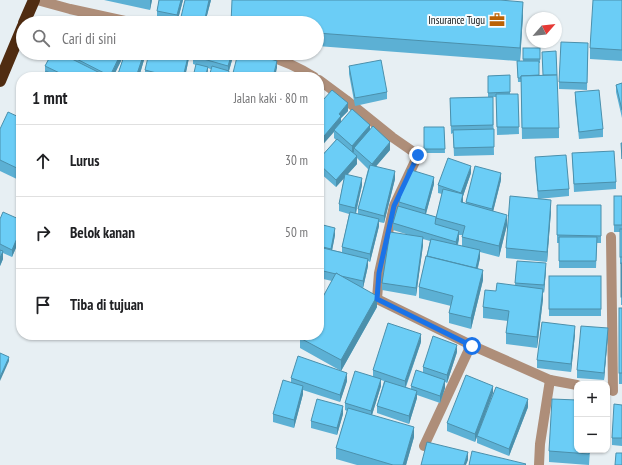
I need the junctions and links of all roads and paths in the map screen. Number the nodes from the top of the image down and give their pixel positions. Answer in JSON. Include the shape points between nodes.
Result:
{"nodes":[{"id":1,"x":34,"y":0,"type":"edge"},
{"id":2,"x":37,"y":0,"type":"edge"},
{"id":3,"x":27,"y":16,"type":"edge"},
{"id":4,"x":102,"y":16,"type":"edge"},
{"id":5,"x":16,"y":43,"type":"edge"},
{"id":6,"x":282,"y":60,"type":"edge"},
{"id":7,"x":306,"y":72,"type":"edge"},
{"id":8,"x":0,"y":81,"type":"edge"},
{"id":9,"x":324,"y":84,"type":"edge"},
{"id":10,"x":611,"y":237,"type":"dead end"},
{"id":11,"x":472,"y":346,"type":"junction"},
{"id":12,"x":550,"y":380,"type":"junction"},
{"id":13,"x":574,"y":384,"type":"edge"},
{"id":14,"x":614,"y":391,"type":"edge"},
{"id":15,"x":424,"y":446,"type":"edge"},
{"id":16,"x":539,"y":465,"type":"edge"}],
"edges":[{"from":1,"to":3,"type":"highway"},
{"from":2,"to":4,"type":"street"},
{"from":5,"to":8,"type":"highway"},
{"from":6,"to":7,"type":"street"},
{"from":9,"to":11,"type":"street","via":[[418,155],[394,206],[379,273],[377,299]]},
{"from":10,"to":14,"type":"street"},
{"from":11,"to":12,"type":"street"},
{"from":11,"to":15,"type":"street"},
{"from":12,"to":13,"type":"street"},
{"from":12,"to":16,"type":"street"}]}
